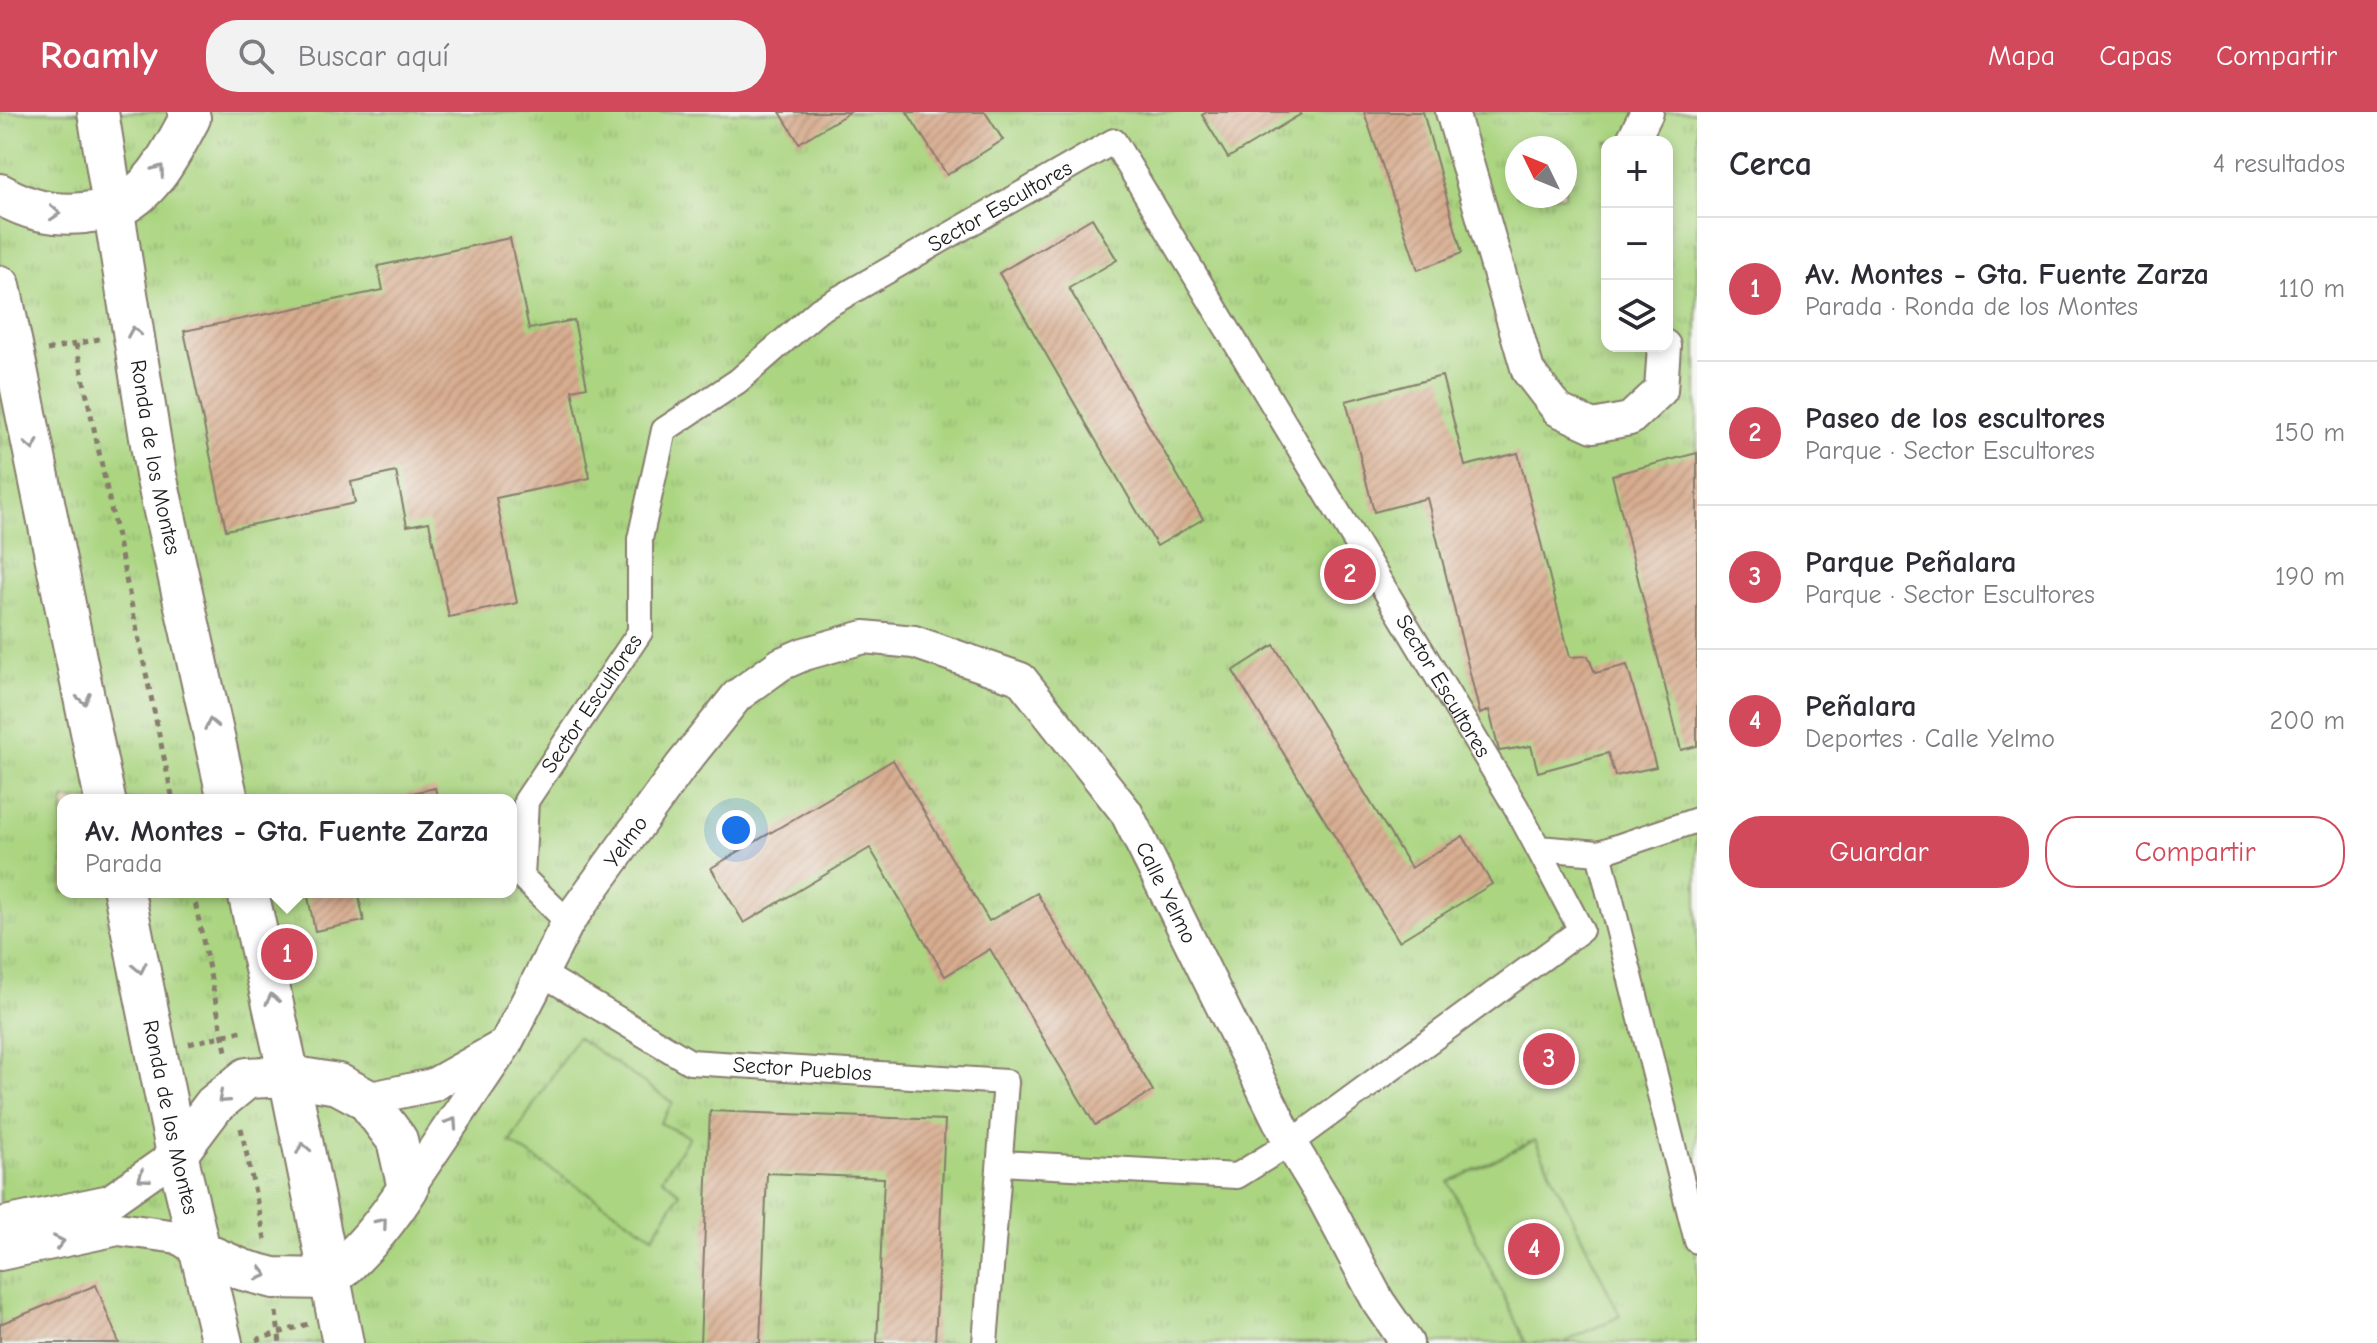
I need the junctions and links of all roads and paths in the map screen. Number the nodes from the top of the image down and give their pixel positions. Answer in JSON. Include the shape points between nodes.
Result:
{"nodes":[{"id":1,"x":98,"y":112,"type":"edge"},
{"id":2,"x":1452,"y":112,"type":"edge"},
{"id":3,"x":1647,"y":112,"type":"edge"},
{"id":4,"x":192,"y":114,"type":"edge"},
{"id":5,"x":1635,"y":136,"type":"edge"},
{"id":6,"x":0,"y":194,"type":"edge"},
{"id":7,"x":113,"y":209,"type":"junction"},
{"id":8,"x":0,"y":286,"type":"edge"},
{"id":9,"x":134,"y":332,"type":"junction"},
{"id":10,"x":76,"y":344,"type":"junction"},
{"id":11,"x":1664,"y":352,"type":"edge"},
{"id":12,"x":14,"y":356,"type":"junction"},
{"id":13,"x":781,"y":664,"type":"joint"},
{"id":14,"x":104,"y":794,"type":"edge"},
{"id":15,"x":172,"y":794,"type":"edge"},
{"id":16,"x":227,"y":794,"type":"edge"},
{"id":17,"x":1697,"y":820,"type":"edge"},
{"id":18,"x":1538,"y":848,"type":"junction"},
{"id":19,"x":1599,"y":853,"type":"junction"},
{"id":20,"x":125,"y":898,"type":"edge"},
{"id":21,"x":249,"y":898,"type":"edge"},
{"id":22,"x":568,"y":922,"type":"junction"},
{"id":23,"x":541,"y":973,"type":"junction"},
{"id":24,"x":277,"y":1021,"type":"junction"},
{"id":25,"x":505,"y":1045,"type":"junction"},
{"id":26,"x":157,"y":1052,"type":"junction"},
{"id":27,"x":289,"y":1076,"type":"junction"},
{"id":28,"x":366,"y":1099,"type":"junction"},
{"id":29,"x":1290,"y":1143,"type":"junction"},
{"id":30,"x":177,"y":1154,"type":"junction"},
{"id":31,"x":1000,"y":1163,"type":"junction"},
{"id":32,"x":408,"y":1188,"type":"junction"},
{"id":33,"x":0,"y":1224,"type":"edge"},
{"id":34,"x":1697,"y":1241,"type":"edge"},
{"id":35,"x":0,"y":1254,"type":"edge"},
{"id":36,"x":204,"y":1269,"type":"junction"},
{"id":37,"x":337,"y":1312,"type":"edge"},
{"id":38,"x":277,"y":1334,"type":"junction"},
{"id":39,"x":222,"y":1343,"type":"edge"},
{"id":40,"x":248,"y":1343,"type":"edge"},
{"id":41,"x":280,"y":1343,"type":"edge"},
{"id":42,"x":985,"y":1343,"type":"edge"},
{"id":43,"x":1407,"y":1343,"type":"edge"}],
"edges":[{"from":1,"to":7,"type":"street","name":"Ronda de los Montes"},
{"from":2,"to":11,"type":"street","via":[[1528,371],[1558,410],[1593,426],[1630,419],[1661,390]]},
{"from":3,"to":5,"type":"street"},
{"from":7,"to":4,"type":"street","one_way":true,"via":[[148,184]]},
{"from":6,"to":7,"type":"street","one_way":true,"via":[[61,215]]},
{"from":9,"to":7,"type":"street","name":"Ronda de los Montes","one_way":true},
{"from":8,"to":12,"type":"street"},
{"from":9,"to":10,"type":"path"},
{"from":16,"to":9,"type":"street","name":"Ronda de los Montes","one_way":true,"via":[[156,475]]},
{"from":10,"to":12,"type":"path"},
{"from":10,"to":15,"type":"path"},
{"from":12,"to":14,"type":"street","one_way":true},
{"from":13,"to":22,"type":"street","name":"Yelmo","via":[[737,696]]},
{"from":13,"to":29,"type":"street","name":"Calle Yelmo","via":[[864,637],[914,642],[1021,679],[1126,812]]},
{"from":17,"to":19,"type":"street"},
{"from":18,"to":19,"type":"street"},
{"from":18,"to":22,"type":"street","name":"Sector Escultores","via":[[1114,141],[819,310],[738,381],[664,430],[640,539],[640,632],[526,801],[522,877]]},
{"from":18,"to":29,"type":"street","name":"Sector Escultores","via":[[1581,930]]},
{"from":19,"to":34,"type":"street"},
{"from":20,"to":26,"type":"street","name":"Ronda de los Montes","one_way":true},
{"from":24,"to":21,"type":"street","one_way":true},
{"from":22,"to":23,"type":"street","name":"Yelmo"},
{"from":23,"to":25,"type":"street","name":"Yelmo"},
{"from":23,"to":31,"type":"street","name":"Sector Pueblos","via":[[690,1062],[1006,1082]]},
{"from":24,"to":26,"type":"path"},
{"from":24,"to":27,"type":"street"},
{"from":25,"to":28,"type":"street","via":[[433,1085]]},
{"from":32,"to":25,"type":"street","name":"Yelmo","one_way":true},
{"from":26,"to":30,"type":"street","name":"Ronda de los Montes"},
{"from":27,"to":28,"type":"street","via":[[338,1084]]},
{"from":27,"to":30,"type":"street","one_way":true,"via":[[247,1078],[214,1105]]},
{"from":37,"to":27,"type":"street","one_way":true},
{"from":28,"to":32,"type":"street","via":[[397,1140]]},
{"from":29,"to":31,"type":"street","via":[[1237,1176]]},
{"from":29,"to":43,"type":"street","name":"Calle Yelmo"},
{"from":30,"to":33,"type":"street","one_way":true,"via":[[110,1201]]},
{"from":30,"to":36,"type":"street","name":"Ronda de los Montes"},
{"from":31,"to":42,"type":"street","name":"Sector Pueblos"},
{"from":37,"to":32,"type":"street","one_way":true,"via":[[351,1261]]},
{"from":35,"to":36,"type":"street","one_way":true,"via":[[118,1229],[178,1237]]},
{"from":36,"to":37,"type":"street","one_way":true,"via":[[274,1278]]},
{"from":36,"to":39,"type":"street","name":"Ronda de los Montes"},
{"from":37,"to":38,"type":"path"},
{"from":38,"to":40,"type":"path"},
{"from":38,"to":41,"type":"path"}]}
